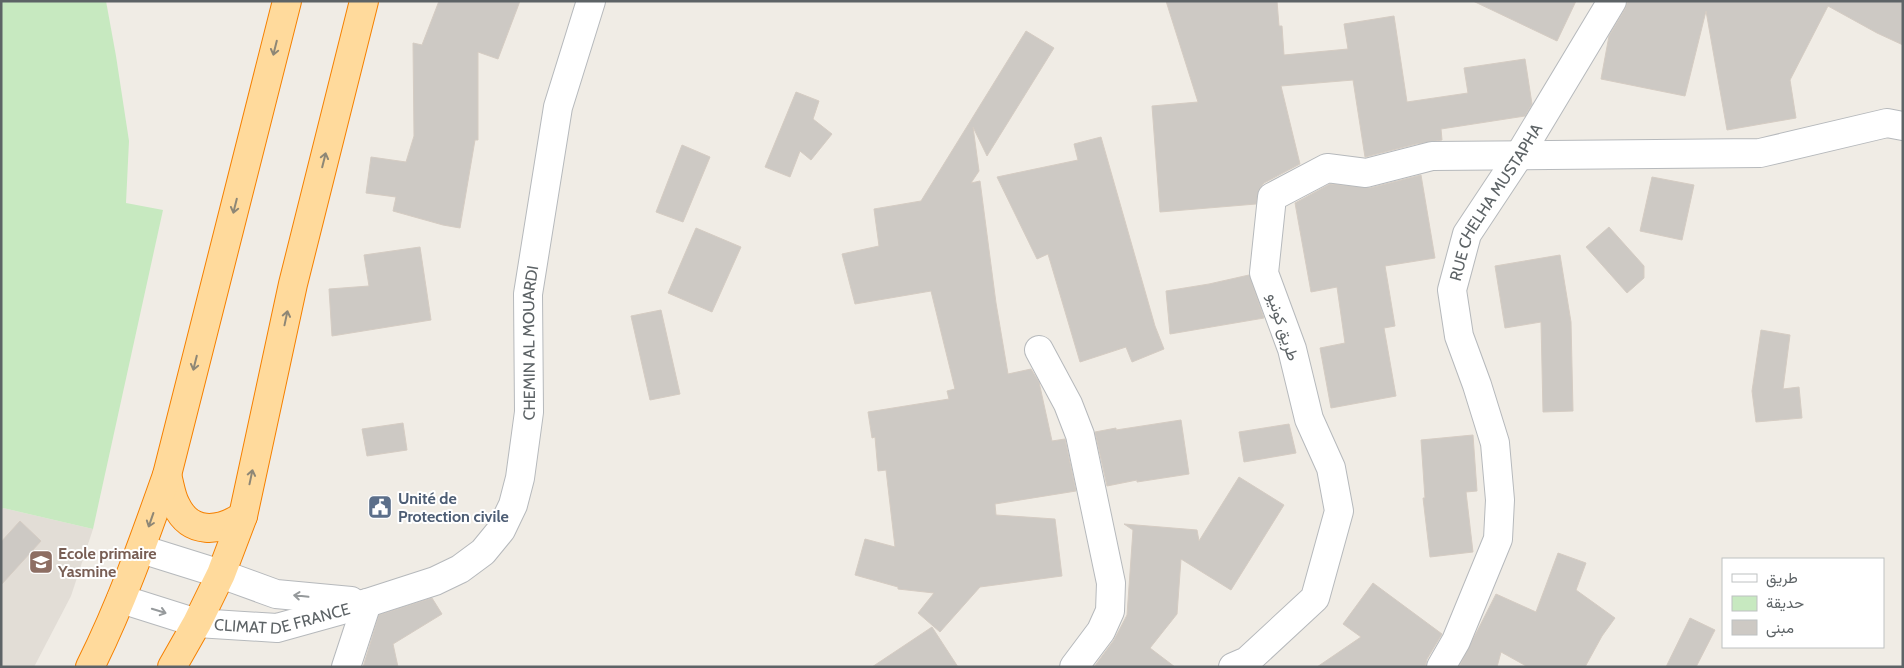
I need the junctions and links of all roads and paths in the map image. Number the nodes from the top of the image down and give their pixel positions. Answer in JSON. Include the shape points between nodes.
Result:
{"nodes":[{"id":1,"x":287,"y":1,"type":"edge"},
{"id":2,"x":364,"y":1,"type":"edge"},
{"id":3,"x":591,"y":1,"type":"edge"},
{"id":4,"x":1612,"y":1,"type":"edge"},
{"id":5,"x":1903,"y":126,"type":"edge"},
{"id":6,"x":1520,"y":154,"type":"junction"},
{"id":7,"x":1038,"y":350,"type":"dead end"},
{"id":8,"x":167,"y":475,"type":"junction"},
{"id":9,"x":243,"y":516,"type":"junction"},
{"id":10,"x":141,"y":549,"type":"junction"},
{"id":11,"x":221,"y":574,"type":"junction"},
{"id":12,"x":121,"y":599,"type":"junction"},
{"id":13,"x":367,"y":603,"type":"junction"},
{"id":14,"x":197,"y":623,"type":"junction"},
{"id":15,"x":90,"y":667,"type":"edge"},
{"id":16,"x":172,"y":667,"type":"edge"},
{"id":17,"x":346,"y":667,"type":"edge"},
{"id":18,"x":1074,"y":667,"type":"edge"},
{"id":19,"x":1233,"y":667,"type":"edge"},
{"id":20,"x":1441,"y":667,"type":"edge"}],
"edges":[{"from":1,"to":8,"type":"highway","one_way":true},
{"from":9,"to":2,"type":"highway","one_way":true,"via":[[293,284]]},
{"from":3,"to":13,"type":"street","name":"CHEMIN AL MOUARDI","via":[[558,107],[528,294],[529,412],[513,505],[483,552],[460,569],[435,581]]},
{"from":4,"to":6,"type":"street","name":"RUE CHELHA MUSTAPHA"},
{"from":5,"to":6,"type":"street","via":[[1887,123],[1760,153]]},
{"from":6,"to":19,"type":"street","name":"طريق كونيو","via":[[1432,156],[1366,173],[1327,168],[1272,197],[1264,273],[1292,349],[1309,419],[1331,468],[1339,511],[1315,598],[1247,661]]},
{"from":6,"to":20,"type":"street","name":"RUE CHELHA MUSTAPHA","via":[[1467,234],[1452,290],[1459,336],[1495,442],[1500,500],[1498,539],[1456,641]]},
{"from":7,"to":18,"type":"street","via":[[1068,404],[1080,435],[1111,583],[1110,611],[1101,631]]},
{"from":8,"to":9,"type":"highway","via":[[175,504],[195,525],[214,529]]},
{"from":8,"to":10,"type":"highway","one_way":true},
{"from":9,"to":11,"type":"highway"},
{"from":10,"to":11,"type":"street"},
{"from":10,"to":12,"type":"highway"},
{"from":13,"to":11,"type":"street","one_way":true,"via":[[276,594]]},
{"from":11,"to":14,"type":"highway"},
{"from":12,"to":14,"type":"street","name":"CLIMAT DE FRANCE","one_way":true},
{"from":12,"to":15,"type":"highway"},
{"from":13,"to":14,"type":"street","name":"CLIMAT DE FRANCE","via":[[277,628]]},
{"from":13,"to":17,"type":"street"},
{"from":14,"to":16,"type":"highway"}]}
